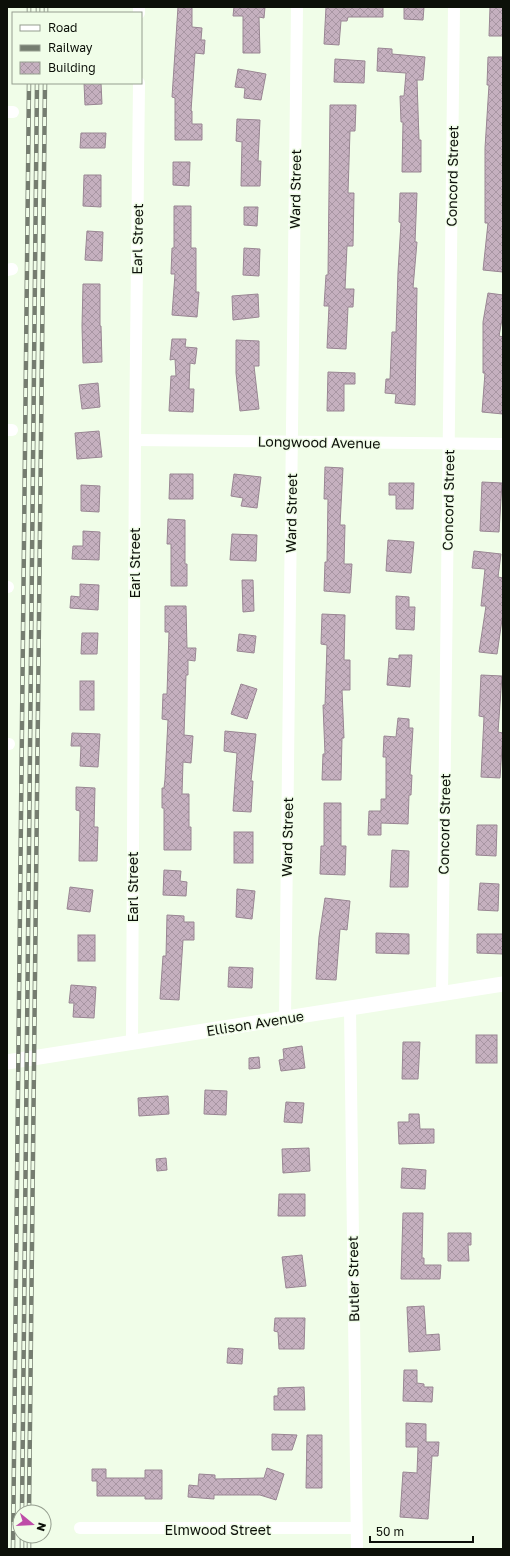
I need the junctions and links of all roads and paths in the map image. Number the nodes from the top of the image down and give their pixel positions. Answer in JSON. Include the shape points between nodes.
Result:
{"nodes":[{"id":1,"x":297,"y":7,"type":"edge"},
{"id":2,"x":454,"y":7,"type":"edge"},
{"id":3,"x":138,"y":84,"type":"edge"},
{"id":4,"x":135,"y":440,"type":"junction"},
{"id":5,"x":292,"y":442,"type":"junction"},
{"id":6,"x":449,"y":444,"type":"junction"},
{"id":7,"x":503,"y":444,"type":"edge"},
{"id":8,"x":503,"y":984,"type":"edge"},
{"id":9,"x":442,"y":994,"type":"junction"},
{"id":10,"x":350,"y":1008,"type":"junction"},
{"id":11,"x":285,"y":1018,"type":"junction"},
{"id":12,"x":132,"y":1043,"type":"junction"},
{"id":13,"x":7,"y":1062,"type":"edge"},
{"id":14,"x":80,"y":1528,"type":"dead end"},
{"id":15,"x":356,"y":1528,"type":"junction"},
{"id":16,"x":357,"y":1549,"type":"edge"}],
"edges":[{"from":1,"to":5,"type":"street","name":"Ward Street"},
{"from":2,"to":6,"type":"street","name":"Concord Street"},
{"from":3,"to":4,"type":"street","name":"Earl Street"},
{"from":4,"to":5,"type":"street","name":"Longwood Avenue"},
{"from":4,"to":12,"type":"street","name":"Earl Street"},
{"from":5,"to":6,"type":"street","name":"Longwood Avenue"},
{"from":5,"to":11,"type":"street","name":"Ward Street"},
{"from":6,"to":7,"type":"street","name":"Longwood Avenue"},
{"from":6,"to":9,"type":"street","name":"Concord Street"},
{"from":8,"to":9,"type":"street","name":"Ellison Avenue"},
{"from":9,"to":10,"type":"street","name":"Ellison Avenue"},
{"from":10,"to":11,"type":"street","name":"Ellison Avenue"},
{"from":10,"to":15,"type":"street","name":"Butler Street"},
{"from":11,"to":12,"type":"street","name":"Ellison Avenue"},
{"from":12,"to":13,"type":"street","name":"Ellison Avenue"},
{"from":14,"to":15,"type":"street","name":"Elmwood Street"},
{"from":15,"to":16,"type":"street","name":"Butler Street"}]}
